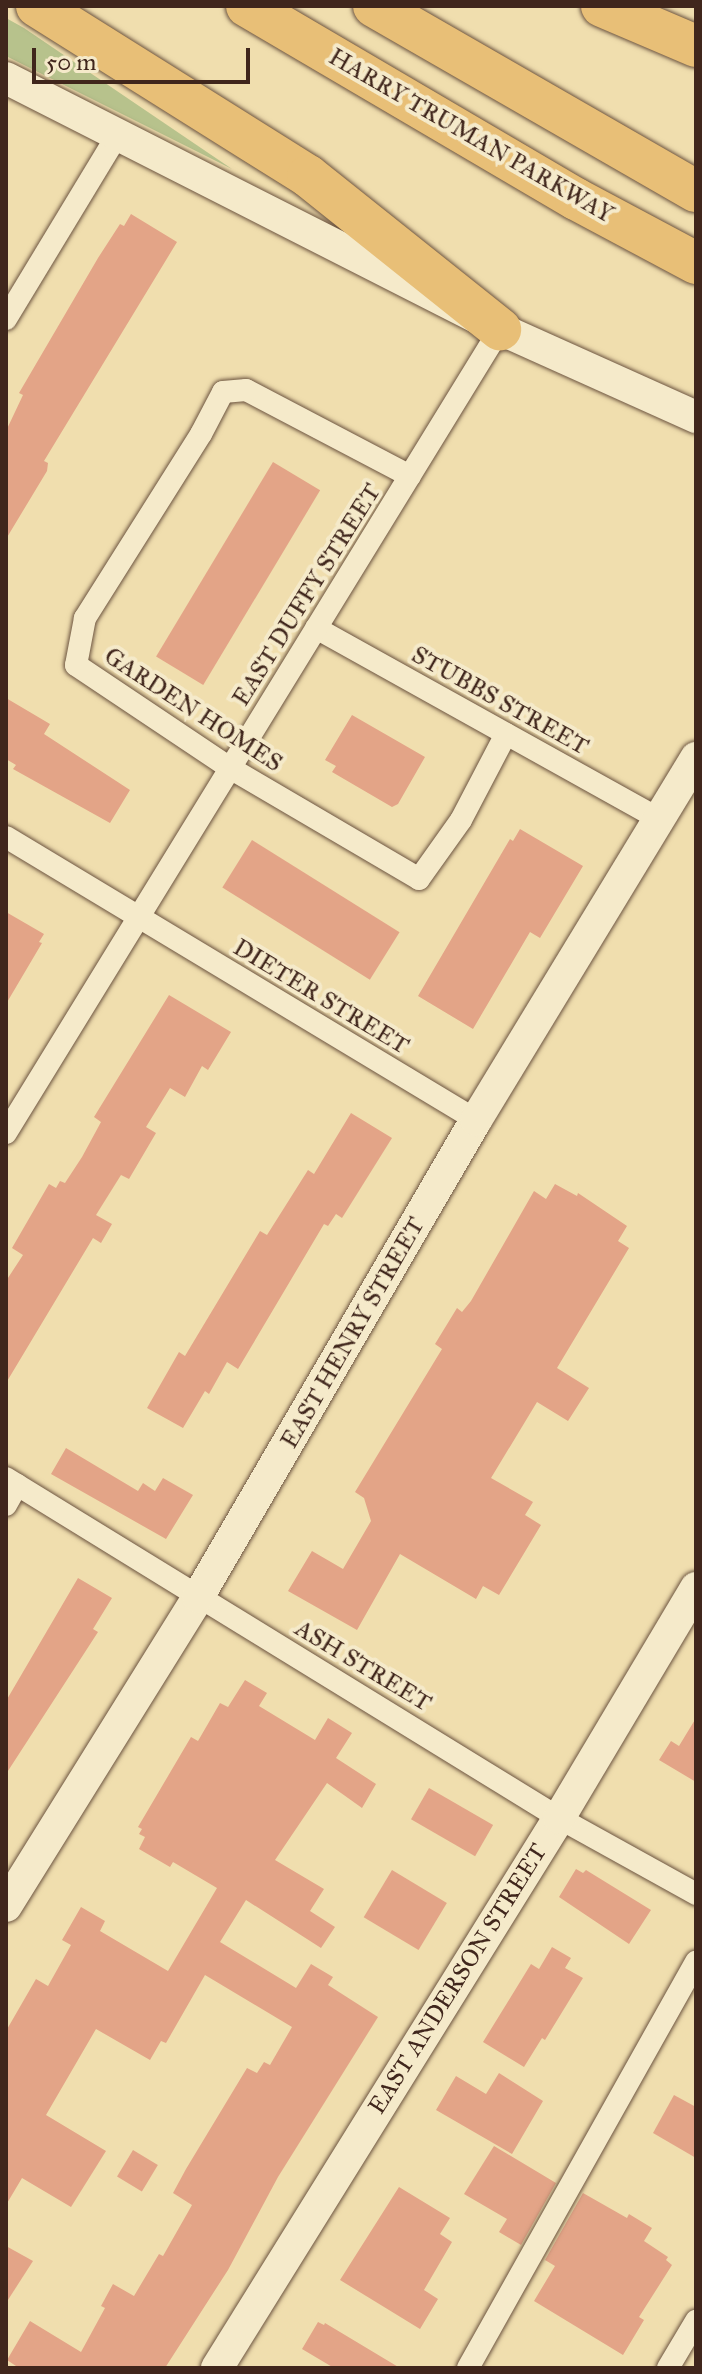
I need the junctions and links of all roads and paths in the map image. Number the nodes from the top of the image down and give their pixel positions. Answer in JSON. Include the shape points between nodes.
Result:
{"nodes":[{"id":1,"x":37,"y":6,"type":"edge"},
{"id":2,"x":247,"y":6,"type":"edge"},
{"id":3,"x":374,"y":6,"type":"edge"},
{"id":4,"x":602,"y":6,"type":"edge"},
{"id":5,"x":646,"y":6,"type":"edge"},
{"id":6,"x":696,"y":33,"type":"edge"},
{"id":7,"x":696,"y":46,"type":"edge"},
{"id":8,"x":6,"y":78,"type":"edge"},
{"id":9,"x":117,"y":136,"type":"junction"},
{"id":10,"x":696,"y":191,"type":"edge"},
{"id":11,"x":696,"y":263,"type":"edge"},
{"id":12,"x":6,"y":319,"type":"edge"},
{"id":13,"x":500,"y":329,"type":"junction"},
{"id":14,"x":696,"y":417,"type":"edge"},
{"id":15,"x":410,"y":476,"type":"junction"},
{"id":16,"x":316,"y":628,"type":"junction"},
{"id":17,"x":506,"y":734,"type":"junction"},
{"id":18,"x":696,"y":758,"type":"edge"},
{"id":19,"x":230,"y":768,"type":"junction"},
{"id":20,"x":659,"y":819,"type":"junction"},
{"id":21,"x":6,"y":837,"type":"edge"},
{"id":22,"x":138,"y":918,"type":"junction"},
{"id":23,"x":476,"y":1120,"type":"junction"},
{"id":24,"x":6,"y":1133,"type":"edge"},
{"id":25,"x":12,"y":1482,"type":"edge"},
{"id":26,"x":6,"y":1505,"type":"edge"},
{"id":27,"x":696,"y":1588,"type":"edge"},
{"id":28,"x":198,"y":1597,"type":"junction"},
{"id":29,"x":559,"y":1818,"type":"junction"},
{"id":30,"x":696,"y":1894,"type":"edge"},
{"id":31,"x":6,"y":1906,"type":"edge"},
{"id":32,"x":696,"y":1962,"type":"edge"},
{"id":33,"x":696,"y":2321,"type":"edge"},
{"id":34,"x":217,"y":2368,"type":"edge"},
{"id":35,"x":468,"y":2368,"type":"edge"},
{"id":36,"x":668,"y":2368,"type":"edge"}],
"edges":[{"from":1,"to":13,"type":"highway","via":[[308,176]]},
{"from":2,"to":11,"type":"highway","name":"HARRY TRUMAN PARKWAY","via":[[576,199]]},
{"from":3,"to":10,"type":"highway"},
{"from":4,"to":7,"type":"highway"},
{"from":5,"to":6,"type":"main road"},
{"from":8,"to":9,"type":"main road"},
{"from":9,"to":12,"type":"street"},
{"from":9,"to":13,"type":"main road"},
{"from":13,"to":14,"type":"main road"},
{"from":13,"to":15,"type":"street","name":"EAST DUFFY STREET"},
{"from":15,"to":16,"type":"street","name":"EAST DUFFY STREET"},
{"from":15,"to":19,"type":"street","name":"GARDEN HOMES","via":[[246,390],[223,392],[85,618],[76,665]]},
{"from":16,"to":17,"type":"street","name":"STUBBS STREET"},
{"from":16,"to":19,"type":"street","name":"EAST DUFFY STREET"},
{"from":17,"to":19,"type":"street","name":"GARDEN HOMES","via":[[461,820],[419,879]]},
{"from":17,"to":20,"type":"street","name":"STUBBS STREET"},
{"from":18,"to":20,"type":"main road","name":"EAST HENRY STREET"},
{"from":19,"to":22,"type":"street","name":"EAST DUFFY STREET"},
{"from":20,"to":23,"type":"main road","name":"EAST HENRY STREET"},
{"from":21,"to":22,"type":"street","name":"DIETER STREET"},
{"from":22,"to":23,"type":"street","name":"DIETER STREET"},
{"from":22,"to":24,"type":"street","name":"EAST DUFFY STREET"},
{"from":23,"to":28,"type":"main road","name":"EAST HENRY STREET"},
{"from":25,"to":26,"type":"street"},
{"from":25,"to":28,"type":"street","name":"ASH STREET"},
{"from":27,"to":29,"type":"main road","name":"EAST ANDERSON STREET"},
{"from":28,"to":29,"type":"street","name":"ASH STREET"},
{"from":28,"to":31,"type":"main road","name":"EAST HENRY STREET"},
{"from":29,"to":30,"type":"street","name":"ASH STREET"},
{"from":29,"to":34,"type":"main road","name":"EAST ANDERSON STREET"},
{"from":32,"to":35,"type":"street"},
{"from":33,"to":36,"type":"street"}]}
